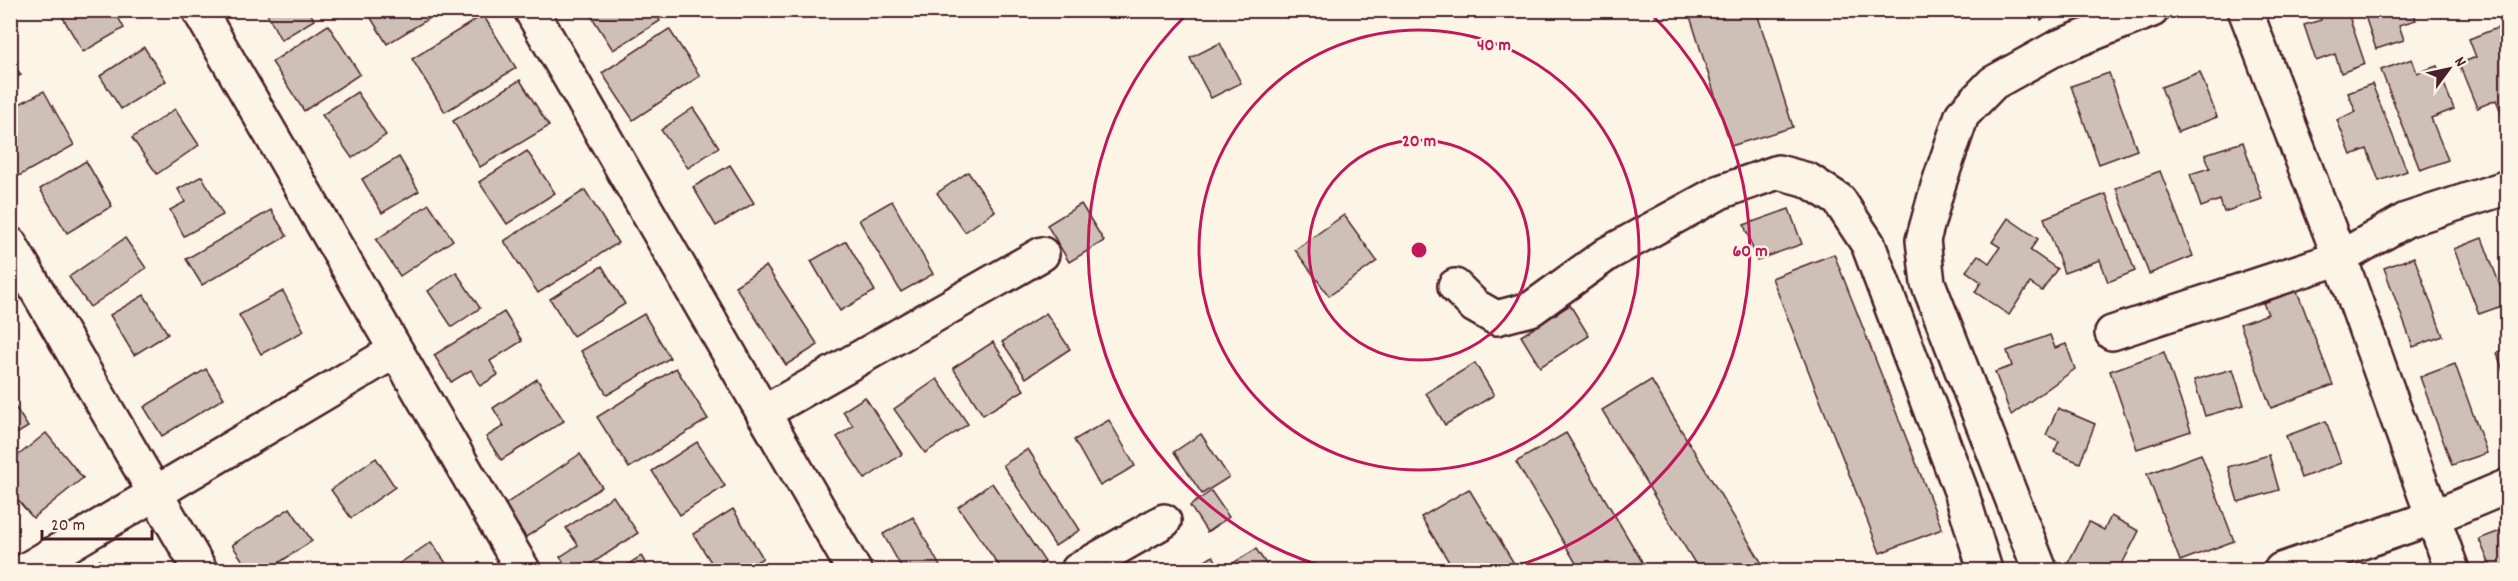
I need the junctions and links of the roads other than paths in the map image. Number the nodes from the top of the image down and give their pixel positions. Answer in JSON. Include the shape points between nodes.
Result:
{"nodes":[{"id":1,"x":199,"y":10,"type":"edge"},
{"id":2,"x":531,"y":10,"type":"edge"},
{"id":3,"x":2152,"y":10,"type":"edge"},
{"id":4,"x":2245,"y":10,"type":"edge"},
{"id":5,"x":2508,"y":187,"type":"edge"},
{"id":6,"x":10,"y":244,"type":"edge"},
{"id":7,"x":1042,"y":254,"type":"dead end"},
{"id":8,"x":2340,"y":258,"type":"junction"},
{"id":9,"x":1455,"y":286,"type":"dead end"},
{"id":10,"x":2112,"y":333,"type":"dead end"},
{"id":11,"x":395,"y":351,"type":"junction"},
{"id":12,"x":763,"y":413,"type":"junction"},
{"id":13,"x":2508,"y":486,"type":"edge"},
{"id":14,"x":155,"y":493,"type":"junction"},
{"id":15,"x":2434,"y":517,"type":"junction"},
{"id":16,"x":1164,"y":521,"type":"dead end"},
{"id":17,"x":26,"y":570,"type":"edge"},
{"id":18,"x":200,"y":570,"type":"edge"},
{"id":19,"x":524,"y":570,"type":"edge"},
{"id":20,"x":854,"y":570,"type":"edge"},
{"id":21,"x":1078,"y":570,"type":"edge"},
{"id":22,"x":1985,"y":570,"type":"edge"},
{"id":23,"x":2040,"y":570,"type":"edge"},
{"id":24,"x":2281,"y":570,"type":"edge"},
{"id":25,"x":2452,"y":570,"type":"edge"}],
"edges":[{"from":1,"to":11,"type":"street"},
{"from":2,"to":12,"type":"street"},
{"from":3,"to":23,"type":"street","via":[[2056,48],[1993,83],[1962,115],[1923,240],[1928,283]]},
{"from":4,"to":8,"type":"street"},
{"from":5,"to":8,"type":"street","via":[[2406,220]]},
{"from":6,"to":14,"type":"street"},
{"from":7,"to":12,"type":"street"},
{"from":8,"to":10,"type":"street"},
{"from":8,"to":15,"type":"street"},
{"from":9,"to":22,"type":"street","via":[[1475,306],[1496,318],[1531,309],[1606,254],[1720,192],[1778,172],[1808,180],[1839,200],[1868,244],[1961,491]]},
{"from":11,"to":14,"type":"street"},
{"from":11,"to":19,"type":"street"},
{"from":12,"to":20,"type":"street"},
{"from":13,"to":15,"type":"street"},
{"from":14,"to":17,"type":"street"},
{"from":14,"to":18,"type":"street"},
{"from":15,"to":24,"type":"street"},
{"from":15,"to":25,"type":"street"},
{"from":16,"to":21,"type":"street"}]}
